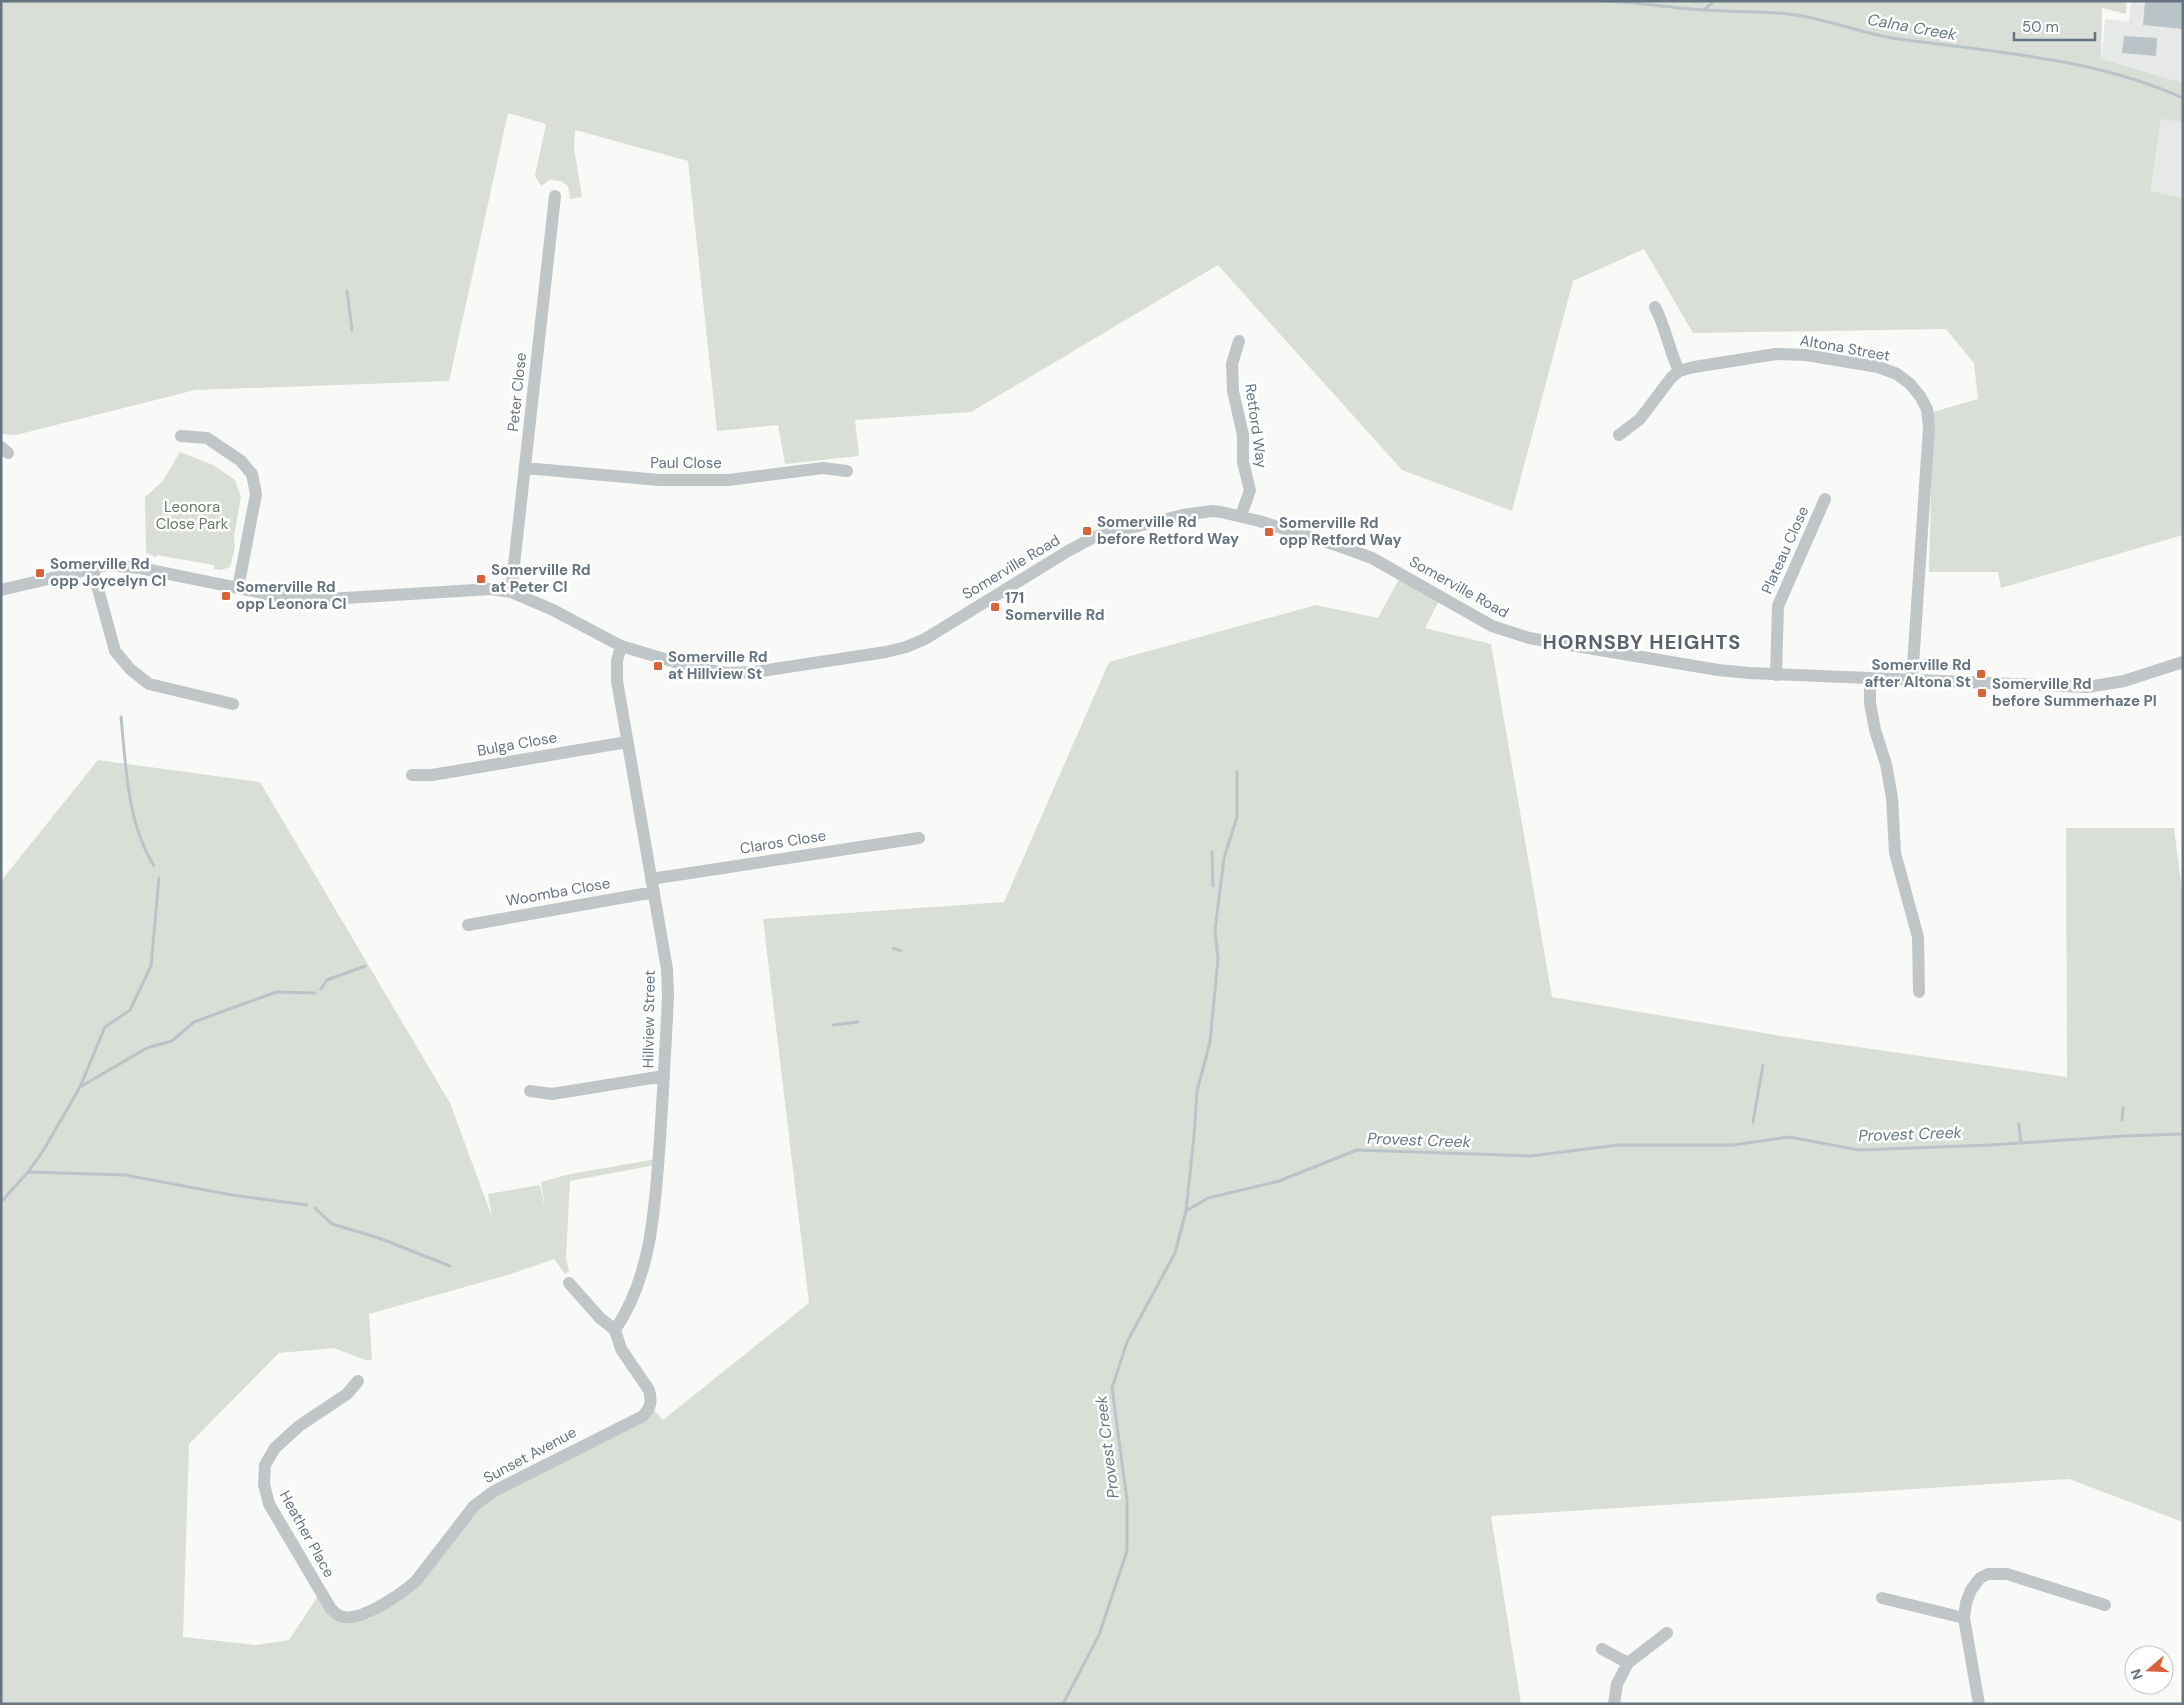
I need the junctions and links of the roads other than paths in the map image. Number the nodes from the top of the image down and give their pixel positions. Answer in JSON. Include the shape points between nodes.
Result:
{"nodes":[{"id":1,"x":555,"y":196,"type":"dead end"},
{"id":2,"x":1655,"y":308,"type":"dead end"},
{"id":3,"x":1239,"y":340,"type":"dead end"},
{"id":4,"x":1679,"y":371,"type":"junction"},
{"id":5,"x":1619,"y":435,"type":"dead end"},
{"id":6,"x":181,"y":436,"type":"dead end"},
{"id":7,"x":525,"y":468,"type":"junction"},
{"id":8,"x":847,"y":471,"type":"dead end"},
{"id":9,"x":1825,"y":499,"type":"dead end"},
{"id":10,"x":1241,"y":516,"type":"junction"},
{"id":11,"x":92,"y":568,"type":"junction"},
{"id":12,"x":238,"y":588,"type":"junction"},
{"id":13,"x":1,"y":590,"type":"edge"},
{"id":14,"x":511,"y":592,"type":"junction"},
{"id":15,"x":621,"y":646,"type":"junction"},
{"id":16,"x":2183,"y":662,"type":"edge"},
{"id":17,"x":1776,"y":674,"type":"junction"},
{"id":18,"x":1870,"y":678,"type":"junction"},
{"id":19,"x":1912,"y":680,"type":"junction"},
{"id":20,"x":233,"y":704,"type":"dead end"},
{"id":21,"x":627,"y":742,"type":"junction"},
{"id":22,"x":412,"y":775,"type":"dead end"},
{"id":23,"x":919,"y":838,"type":"dead end"},
{"id":24,"x":652,"y":879,"type":"junction"},
{"id":25,"x":654,"y":892,"type":"junction"},
{"id":26,"x":468,"y":924,"type":"dead end"},
{"id":27,"x":1919,"y":992,"type":"dead end"},
{"id":28,"x":664,"y":1076,"type":"junction"},
{"id":29,"x":530,"y":1091,"type":"dead end"},
{"id":30,"x":569,"y":1283,"type":"dead end"},
{"id":31,"x":615,"y":1330,"type":"junction"},
{"id":32,"x":358,"y":1381,"type":"dead end"},
{"id":33,"x":322,"y":1594,"type":"joint"},
{"id":34,"x":1882,"y":1598,"type":"dead end"},
{"id":35,"x":2105,"y":1605,"type":"dead end"},
{"id":36,"x":1964,"y":1618,"type":"junction"},
{"id":37,"x":1668,"y":1634,"type":"dead end"},
{"id":38,"x":1602,"y":1649,"type":"dead end"},
{"id":39,"x":1628,"y":1662,"type":"junction"},
{"id":40,"x":1614,"y":1704,"type":"edge"},
{"id":41,"x":1979,"y":1704,"type":"edge"}],
"edges":[{"from":1,"to":7,"type":"street","name":"Peter Close"},
{"from":2,"to":4,"type":"street","via":[[1664,324]]},
{"from":3,"to":10,"type":"street","name":"Retford Way","via":[[1232,364],[1243,435],[1243,462],[1250,490]]},
{"from":4,"to":5,"type":"street","via":[[1640,419]]},
{"from":4,"to":19,"type":"street","name":"Altona Street","via":[[1776,354],[1806,355],[1878,367],[1897,374],[1920,396],[1927,409],[1929,427]]},
{"from":6,"to":12,"type":"street","via":[[207,438],[241,461],[252,474],[256,494]]},
{"from":7,"to":8,"type":"street","name":"Paul Close","via":[[659,480],[728,480],[823,468]]},
{"from":7,"to":14,"type":"street","name":"Peter Close"},
{"from":9,"to":17,"type":"street","name":"Plateau Close","via":[[1778,606]]},
{"from":10,"to":15,"type":"street","name":"Somerville Road","via":[[1221,512],[1192,513],[1094,538],[925,639],[886,652],[737,674],[695,668]]},
{"from":10,"to":17,"type":"street","name":"Somerville Road","via":[[1372,558],[1510,633],[1718,670]]},
{"from":11,"to":12,"type":"street","name":"Somerville Road","via":[[108,565],[140,568]]},
{"from":11,"to":13,"type":"street","name":"Somerville Road"},
{"from":11,"to":20,"type":"street","via":[[115,651],[130,669],[149,684]]},
{"from":12,"to":14,"type":"street","name":"Somerville Road","via":[[313,600],[456,590]]},
{"from":14,"to":15,"type":"street","name":"Somerville Road","via":[[554,610]]},
{"from":15,"to":21,"type":"street","name":"Hillview Street","via":[[617,681]]},
{"from":16,"to":19,"type":"street","name":"Somerville Road","via":[[2124,681],[2087,687]]},
{"from":17,"to":18,"type":"street","name":"Somerville Road"},
{"from":18,"to":19,"type":"street","name":"Somerville Road"},
{"from":18,"to":27,"type":"street","via":[[1870,703],[1892,798],[1894,853],[1918,937]]},
{"from":21,"to":22,"type":"street","name":"Bulga Close","via":[[432,775]]},
{"from":21,"to":24,"type":"street","name":"Hillview Street"},
{"from":23,"to":24,"type":"street","name":"Claros Close"},
{"from":24,"to":25,"type":"street","name":"Hillview Street"},
{"from":25,"to":26,"type":"street","name":"Woomba Close"},
{"from":25,"to":28,"type":"street","name":"Hillview Street","via":[[667,970]]},
{"from":28,"to":29,"type":"street","via":[[552,1094]]},
{"from":28,"to":31,"type":"street","name":"Hillview Street","via":[[649,1248],[624,1316]]},
{"from":30,"to":31,"type":"street","name":"Sunset Avenue"},
{"from":31,"to":33,"type":"street","name":"Sunset Avenue","via":[[621,1349],[649,1390],[650,1408],[643,1416],[494,1491],[474,1506],[416,1581],[384,1605],[349,1617],[340,1616],[331,1609]]},
{"from":32,"to":33,"type":"street","name":"Heather Place","via":[[347,1394],[299,1426],[275,1448],[265,1465],[264,1484],[269,1504]]},
{"from":34,"to":36,"type":"street"},
{"from":35,"to":36,"type":"street","via":[[2007,1574],[1988,1574],[1980,1578],[1971,1590]]},
{"from":36,"to":41,"type":"street"},
{"from":37,"to":39,"type":"street"},
{"from":38,"to":39,"type":"street"},
{"from":39,"to":40,"type":"street","via":[[1618,1684]]}]}
